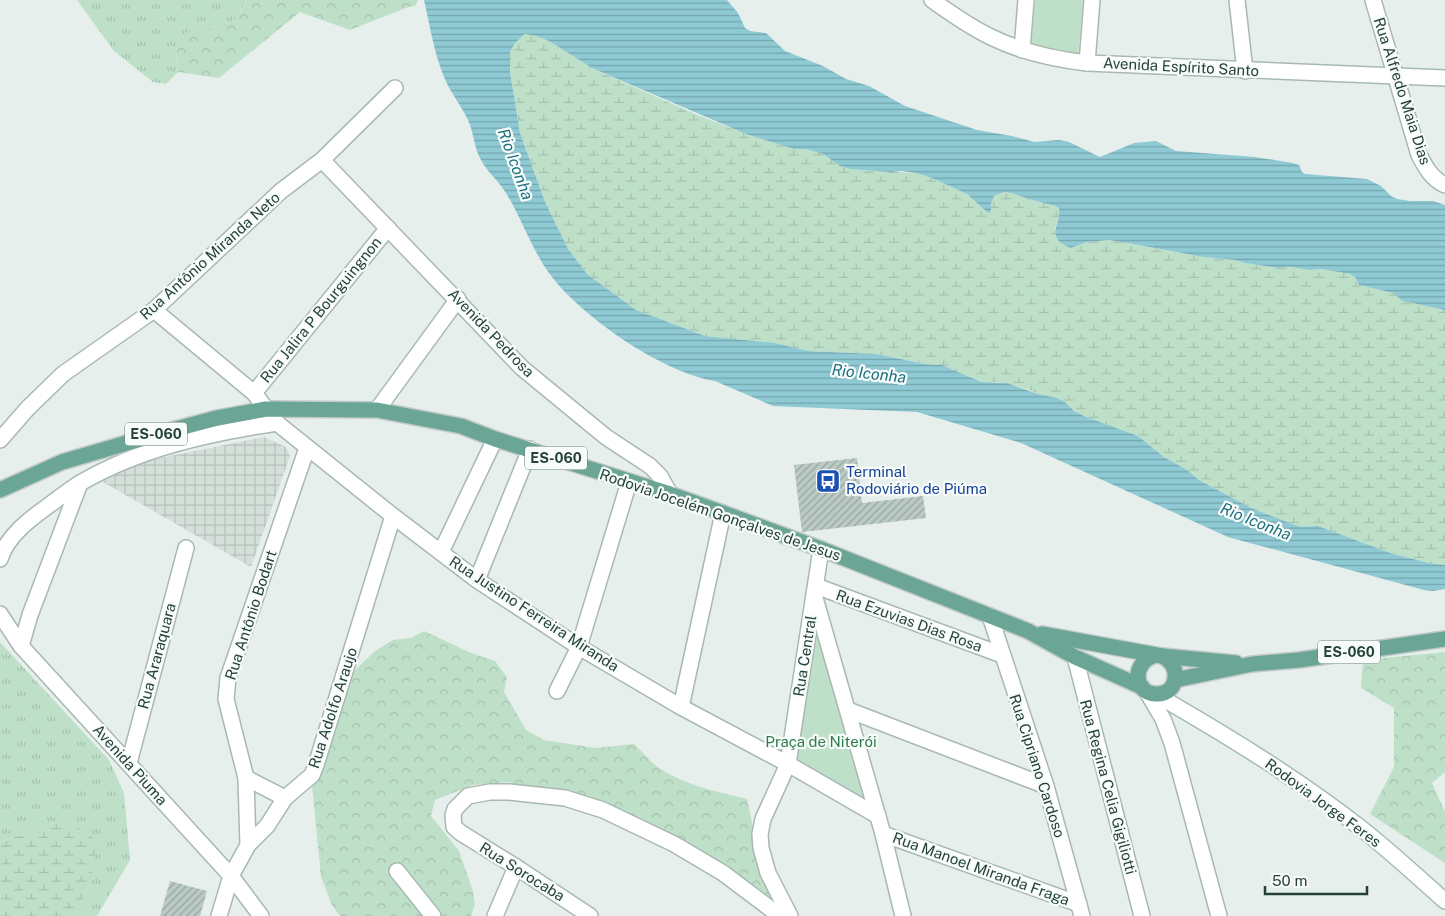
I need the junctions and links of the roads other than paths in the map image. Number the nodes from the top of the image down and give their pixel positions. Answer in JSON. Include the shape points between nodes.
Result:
{"nodes":[{"id":1,"x":932,"y":0,"type":"edge"},
{"id":2,"x":1026,"y":0,"type":"edge"},
{"id":3,"x":1092,"y":0,"type":"edge"},
{"id":4,"x":1237,"y":0,"type":"edge"},
{"id":5,"x":1373,"y":0,"type":"edge"},
{"id":6,"x":1022,"y":50,"type":"junction"},
{"id":7,"x":1088,"y":63,"type":"junction"},
{"id":8,"x":1244,"y":71,"type":"junction"},
{"id":9,"x":1397,"y":75,"type":"junction"},
{"id":10,"x":1445,"y":78,"type":"edge"},
{"id":11,"x":395,"y":88,"type":"dead end"},
{"id":12,"x":322,"y":160,"type":"junction"},
{"id":13,"x":1440,"y":182,"type":"edge"},
{"id":14,"x":388,"y":228,"type":"junction"},
{"id":15,"x":458,"y":299,"type":"junction"},
{"id":16,"x":154,"y":310,"type":"junction"},
{"id":17,"x":254,"y":393,"type":"junction"},
{"id":18,"x":266,"y":409,"type":"junction"},
{"id":19,"x":377,"y":410,"type":"junction"},
{"id":20,"x":277,"y":423,"type":"junction"},
{"id":21,"x":495,"y":439,"type":"junction"},
{"id":22,"x":0,"y":440,"type":"edge"},
{"id":23,"x":307,"y":448,"type":"junction"},
{"id":24,"x":530,"y":449,"type":"junction"},
{"id":25,"x":629,"y":482,"type":"junction"},
{"id":26,"x":81,"y":483,"type":"junction"},
{"id":27,"x":0,"y":490,"type":"edge"},
{"id":28,"x":670,"y":494,"type":"junction"},
{"id":29,"x":722,"y":513,"type":"junction"},
{"id":30,"x":392,"y":516,"type":"junction"},
{"id":31,"x":186,"y":548,"type":"dead end"},
{"id":32,"x":821,"y":549,"type":"junction"},
{"id":33,"x":441,"y":552,"type":"junction"},
{"id":34,"x":0,"y":559,"type":"edge"},
{"id":35,"x":477,"y":580,"type":"junction"},
{"id":36,"x":815,"y":590,"type":"junction"},
{"id":37,"x":0,"y":614,"type":"edge"},
{"id":38,"x":990,"y":616,"type":"junction"},
{"id":39,"x":1028,"y":631,"type":"junction"},
{"id":40,"x":1445,"y":639,"type":"edge"},
{"id":41,"x":21,"y":646,"type":"junction"},
{"id":42,"x":578,"y":647,"type":"junction"},
{"id":43,"x":1002,"y":655,"type":"junction"},
{"id":44,"x":1159,"y":656,"type":"junction"},
{"id":45,"x":1075,"y":657,"type":"junction"},
{"id":46,"x":1252,"y":664,"type":"junction"},
{"id":47,"x":1174,"y":683,"type":"junction"},
{"id":48,"x":1148,"y":691,"type":"junction"},
{"id":49,"x":557,"y":692,"type":"dead end"},
{"id":50,"x":681,"y":707,"type":"junction"},
{"id":51,"x":848,"y":710,"type":"junction"},
{"id":52,"x":1194,"y":716,"type":"junction"},
{"id":53,"x":129,"y":763,"type":"junction"},
{"id":54,"x":788,"y":764,"type":"junction"},
{"id":55,"x":246,"y":778,"type":"junction"},
{"id":56,"x":1046,"y":786,"type":"junction"},
{"id":57,"x":285,"y":798,"type":"junction"},
{"id":58,"x":878,"y":816,"type":"junction"},
{"id":59,"x":883,"y":834,"type":"junction"},
{"id":60,"x":248,"y":844,"type":"junction"},
{"id":61,"x":516,"y":867,"type":"junction"},
{"id":62,"x":397,"y":871,"type":"dead end"},
{"id":63,"x":231,"y":876,"type":"junction"},
{"id":64,"x":1445,"y":901,"type":"edge"},
{"id":65,"x":1081,"y":910,"type":"edge"},
{"id":66,"x":218,"y":916,"type":"edge"},
{"id":67,"x":262,"y":916,"type":"edge"},
{"id":68,"x":433,"y":916,"type":"edge"},
{"id":69,"x":495,"y":916,"type":"edge"},
{"id":70,"x":590,"y":916,"type":"edge"},
{"id":71,"x":780,"y":916,"type":"edge"},
{"id":72,"x":790,"y":916,"type":"edge"},
{"id":73,"x":903,"y":916,"type":"edge"},
{"id":74,"x":1142,"y":916,"type":"edge"},
{"id":75,"x":1219,"y":916,"type":"edge"}],
"edges":[{"from":1,"to":6,"type":"street","name":"Avenida Espírito Santo","via":[[990,37]]},
{"from":2,"to":6,"type":"street"},
{"from":3,"to":7,"type":"street"},
{"from":4,"to":8,"type":"street"},
{"from":5,"to":9,"type":"street","name":"Rua Alfredo Maia Dias"},
{"from":6,"to":7,"type":"street","name":"Avenida Espírito Santo"},
{"from":7,"to":8,"type":"street","name":"Avenida Espírito Santo"},
{"from":8,"to":9,"type":"street","name":"Avenida Espírito Santo"},
{"from":9,"to":10,"type":"street","name":"Avenida Espírito Santo"},
{"from":9,"to":13,"type":"street","name":"Rua Alfredo Maia Dias","via":[[1419,155],[1427,170]]},
{"from":11,"to":12,"type":"street","name":"Rua Antônio Miranda Neto"},
{"from":12,"to":14,"type":"street","name":"Avenida Pedrosa"},
{"from":12,"to":16,"type":"street","name":"Rua Antônio Miranda Neto","via":[[281,192]]},
{"from":14,"to":15,"type":"street","name":"Avenida Pedrosa"},
{"from":14,"to":17,"type":"street","name":"Rua Jalira P Bourguingnon"},
{"from":15,"to":19,"type":"street"},
{"from":15,"to":28,"type":"street","name":"Avenida Pedrosa","via":[[522,368],[606,437],[650,466]]},
{"from":16,"to":17,"type":"street","name":"Rua Justino Ferreira Miranda"},
{"from":16,"to":22,"type":"street","name":"Rua Antônio Miranda Neto","via":[[62,374]]},
{"from":17,"to":18,"type":"street","name":"Rua Justino Ferreira Miranda"},
{"from":18,"to":19,"type":"main road","name":"Rodovia Jocelém Gonçalves de Jesus","number":"ES-060"},
{"from":18,"to":20,"type":"street","name":"Rua Justino Ferreira Miranda"},
{"from":18,"to":27,"type":"main road","name":"Rodovia Jocelém Gonçalves de Jesus","number":"ES-060","via":[[217,418],[71,460]]},
{"from":19,"to":21,"type":"main road","name":"Rodovia Jocelém Gonçalves de Jesus","number":"ES-060","via":[[461,426]]},
{"from":20,"to":23,"type":"street","name":"Rua Justino Ferreira Miranda"},
{"from":20,"to":26,"type":"street","via":[[168,446],[113,466]]},
{"from":21,"to":24,"type":"main road","name":"Rodovia Jocelém Gonçalves de Jesus","number":"ES-060"},
{"from":21,"to":33,"type":"street"},
{"from":23,"to":30,"type":"street","name":"Rua Justino Ferreira Miranda"},
{"from":23,"to":55,"type":"street","name":"Rua Antônio Bodart","via":[[228,678],[226,699]]},
{"from":24,"to":25,"type":"main road","name":"Rodovia Jocelém Gonçalves de Jesus","number":"ES-060"},
{"from":24,"to":35,"type":"street"},
{"from":25,"to":28,"type":"main road","name":"Rodovia Jocelém Gonçalves de Jesus","number":"ES-060"},
{"from":25,"to":42,"type":"street"},
{"from":26,"to":34,"type":"street","via":[[37,514],[13,536]]},
{"from":26,"to":41,"type":"street"},
{"from":28,"to":29,"type":"main road","name":"Rodovia Jocelém Gonçalves de Jesus","number":"ES-060"},
{"from":29,"to":32,"type":"main road","name":"Rodovia Jocelém Gonçalves de Jesus","number":"ES-060"},
{"from":29,"to":50,"type":"street"},
{"from":30,"to":33,"type":"street","name":"Rua Justino Ferreira Miranda"},
{"from":30,"to":57,"type":"street","name":"Rua Adolfo Araujo","via":[[316,765],[312,775]]},
{"from":31,"to":53,"type":"street","name":"Rua Araraquara"},
{"from":32,"to":36,"type":"street","name":"Rua Central"},
{"from":32,"to":38,"type":"main road","name":"Rodovia Jocelém Gonçalves de Jesus","number":"ES-060"},
{"from":33,"to":35,"type":"street","name":"Rua Justino Ferreira Miranda"},
{"from":35,"to":42,"type":"street","name":"Rua Justino Ferreira Miranda"},
{"from":36,"to":43,"type":"street","name":"Rua Ezuvias Dias Rosa"},
{"from":36,"to":51,"type":"street"},
{"from":36,"to":54,"type":"street","name":"Rua Central"},
{"from":37,"to":41,"type":"street","name":"Avenida Piuma"},
{"from":38,"to":39,"type":"main road","name":"Rodovia Jocelém Gonçalves de Jesus","number":"ES-060"},
{"from":38,"to":43,"type":"street","name":"Rua Cipriano Cardoso"},
{"from":39,"to":44,"type":"main road","name":"Rodovia Jocelém Gonçalves de Jesus","number":"ES-060"},
{"from":39,"to":45,"type":"main road","name":"Rodovia Jocelém Gonçalves de Jesus","number":"ES-060"},
{"from":40,"to":46,"type":"main road","name":"Rodovia Jocelém Gonçalves de Jesus","number":"ES-060"},
{"from":41,"to":53,"type":"street","name":"Avenida Piuma"},
{"from":42,"to":49,"type":"street"},
{"from":42,"to":50,"type":"street","name":"Rua Justino Ferreira Miranda"},
{"from":43,"to":56,"type":"street","name":"Rua Cipriano Cardoso"},
{"from":44,"to":46,"type":"main road","name":"Rodovia Jocelém Gonçalves de Jesus","number":"ES-060"},
{"from":44,"to":47,"type":"main road","via":[[1175,668]]},
{"from":44,"to":48,"type":"main road","via":[[1144,660],[1138,671],[1138,677]]},
{"from":45,"to":48,"type":"main road","name":"Rodovia Jocelém Gonçalves de Jesus","number":"ES-060"},
{"from":45,"to":74,"type":"street","name":"Rua Regina Celia Gigiliotti"},
{"from":46,"to":47,"type":"main road","name":"Rodovia Jocelém Gonçalves de Jesus","number":"ES-060"},
{"from":47,"to":48,"type":"main road","number":"ES-060","via":[[1168,690]]},
{"from":47,"to":52,"type":"street","name":"Rodovia Jorge Feres"},
{"from":48,"to":52,"type":"street","name":"Rodovia Jorge Feres"},
{"from":48,"to":75,"type":"street","via":[[1172,742]]},
{"from":50,"to":54,"type":"street","name":"Rua Justino Ferreira Miranda"},
{"from":51,"to":56,"type":"street"},
{"from":51,"to":58,"type":"street"},
{"from":52,"to":64,"type":"street","name":"Rodovia Jorge Feres","via":[[1360,828]]},
{"from":53,"to":63,"type":"street","name":"Avenida Piuma"},
{"from":54,"to":58,"type":"street","name":"Rua Justino Ferreira Miranda"},
{"from":54,"to":72,"type":"street","name":"Rua Central","via":[[762,819],[760,834],[768,873]]},
{"from":55,"to":57,"type":"street"},
{"from":55,"to":60,"type":"street","name":"Rua Antônio Bodart"},
{"from":56,"to":65,"type":"street","name":"Rua Cipriano Cardoso"},
{"from":57,"to":60,"type":"street","name":"Rua Adolfo Araujo","via":[[267,826]]},
{"from":58,"to":59,"type":"street"},
{"from":59,"to":65,"type":"street","name":"Rua Manoel Miranda Fraga"},
{"from":59,"to":73,"type":"street"},
{"from":60,"to":63,"type":"street","name":"Rua Adolfo Araujo"},
{"from":61,"to":69,"type":"street"},
{"from":61,"to":70,"type":"street","name":"Rua Sorocaba"},
{"from":61,"to":71,"type":"street","name":"Rua Sorocaba","via":[[454,827],[455,809],[468,796],[508,792],[565,798],[603,810],[674,844],[723,873]]},
{"from":62,"to":68,"type":"street"},
{"from":63,"to":66,"type":"street","name":"Rua Adolfo Araujo"},
{"from":63,"to":67,"type":"street","name":"Avenida Piuma"}]}
